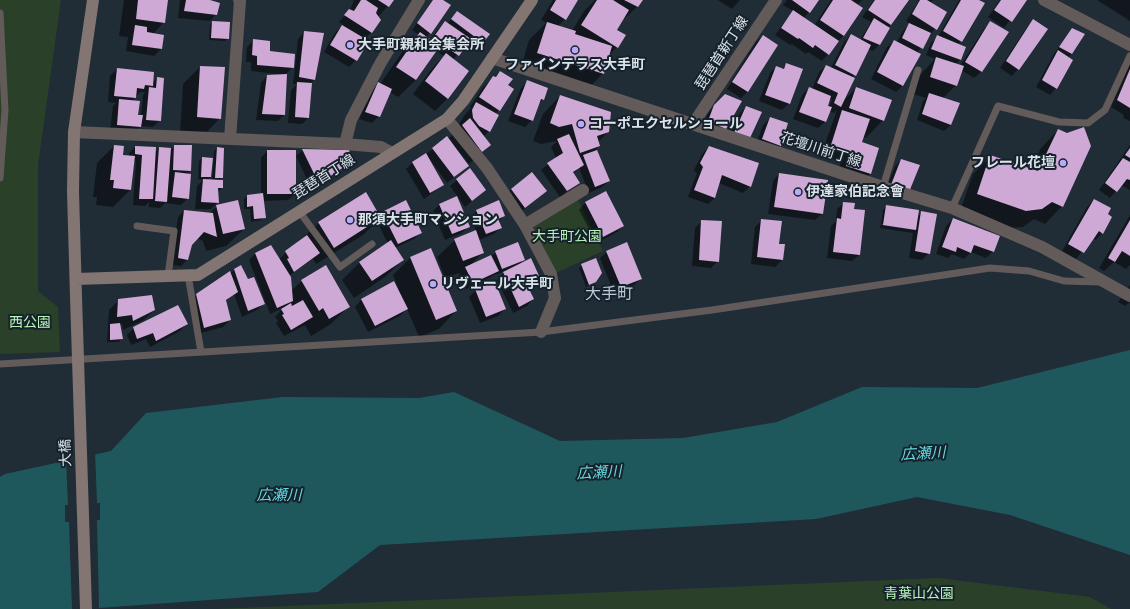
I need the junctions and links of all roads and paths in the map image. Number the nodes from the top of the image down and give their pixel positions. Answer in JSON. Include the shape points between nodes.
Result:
{"nodes":[{"id":1,"x":93,"y":0,"type":"edge"},
{"id":2,"x":239,"y":0,"type":"edge"},
{"id":3,"x":419,"y":0,"type":"edge"},
{"id":4,"x":532,"y":0,"type":"edge"},
{"id":5,"x":776,"y":0,"type":"edge"},
{"id":6,"x":1044,"y":0,"type":"edge"},
{"id":7,"x":0,"y":13,"type":"edge"},
{"id":8,"x":1130,"y":44,"type":"edge"},
{"id":9,"x":1130,"y":56,"type":"edge"},
{"id":10,"x":492,"y":58,"type":"junction"},
{"id":11,"x":918,"y":70,"type":"dead end"},
{"id":12,"x":447,"y":119,"type":"junction"},
{"id":13,"x":693,"y":124,"type":"junction"},
{"id":14,"x":74,"y":132,"type":"junction"},
{"id":15,"x":230,"y":139,"type":"junction"},
{"id":16,"x":345,"y":144,"type":"junction"},
{"id":17,"x":392,"y":153,"type":"junction"},
{"id":18,"x":0,"y":178,"type":"edge"},
{"id":19,"x":883,"y":187,"type":"junction"},
{"id":20,"x":583,"y":190,"type":"dead end"},
{"id":21,"x":952,"y":208,"type":"junction"},
{"id":22,"x":300,"y":210,"type":"junction"},
{"id":23,"x":524,"y":225,"type":"junction"},
{"id":24,"x":137,"y":226,"type":"dead end"},
{"id":25,"x":372,"y":244,"type":"dead end"},
{"id":26,"x":188,"y":275,"type":"junction"},
{"id":27,"x":168,"y":276,"type":"junction"},
{"id":28,"x":76,"y":279,"type":"junction"},
{"id":29,"x":1103,"y":282,"type":"junction"},
{"id":30,"x":1130,"y":296,"type":"edge"},
{"id":31,"x":541,"y":332,"type":"junction"},
{"id":32,"x":201,"y":352,"type":"junction"},
{"id":33,"x":0,"y":364,"type":"edge"},
{"id":34,"x":86,"y":609,"type":"edge"}],
"edges":[{"from":1,"to":14,"type":"street","name":"大橋"},
{"from":2,"to":15,"type":"street"},
{"from":3,"to":16,"type":"street","via":[[380,64],[355,113]]},
{"from":4,"to":10,"type":"street","name":"琵琶首丁線"},
{"from":5,"to":13,"type":"street","name":"琵琶首新丁線"},
{"from":6,"to":8,"type":"street"},
{"from":7,"to":18,"type":"lane","via":[[5,110]]},
{"from":9,"to":21,"type":"lane","via":[[1105,110],[1088,123],[1059,122],[998,106]]},
{"from":10,"to":12,"type":"street","name":"琵琶首丁線","via":[[463,101]]},
{"from":10,"to":13,"type":"street","name":"花壇川前丁線"},
{"from":11,"to":19,"type":"lane"},
{"from":12,"to":17,"type":"street","name":"琵琶首丁線"},
{"from":12,"to":23,"type":"street","via":[[487,168]]},
{"from":13,"to":19,"type":"street","name":"花壇川前丁線"},
{"from":14,"to":15,"type":"street"},
{"from":14,"to":28,"type":"street","name":"大橋"},
{"from":15,"to":16,"type":"street"},
{"from":16,"to":17,"type":"street","via":[[381,147]]},
{"from":17,"to":22,"type":"street","name":"琵琶首丁線"},
{"from":19,"to":21,"type":"street","name":"花壇川前丁線"},
{"from":20,"to":23,"type":"street"},
{"from":21,"to":29,"type":"street","name":"花壇川前丁線","via":[[1042,247]]},
{"from":22,"to":25,"type":"lane","via":[[340,267]]},
{"from":22,"to":26,"type":"street","name":"琵琶首丁線","via":[[198,275]]},
{"from":23,"to":31,"type":"street","via":[[551,274],[555,298]]},
{"from":24,"to":27,"type":"lane","via":[[174,231]]},
{"from":26,"to":27,"type":"street","name":"琵琶首丁線"},
{"from":26,"to":32,"type":"lane"},
{"from":27,"to":28,"type":"street","name":"琵琶首丁線"},
{"from":28,"to":34,"type":"street","name":"大橋","bridge":true},
{"from":29,"to":30,"type":"street","name":"花壇川前丁線"},
{"from":29,"to":31,"type":"lane","via":[[1064,281],[1029,271],[990,268],[712,310]]},
{"from":31,"to":32,"type":"lane"},
{"from":32,"to":33,"type":"lane"}]}
